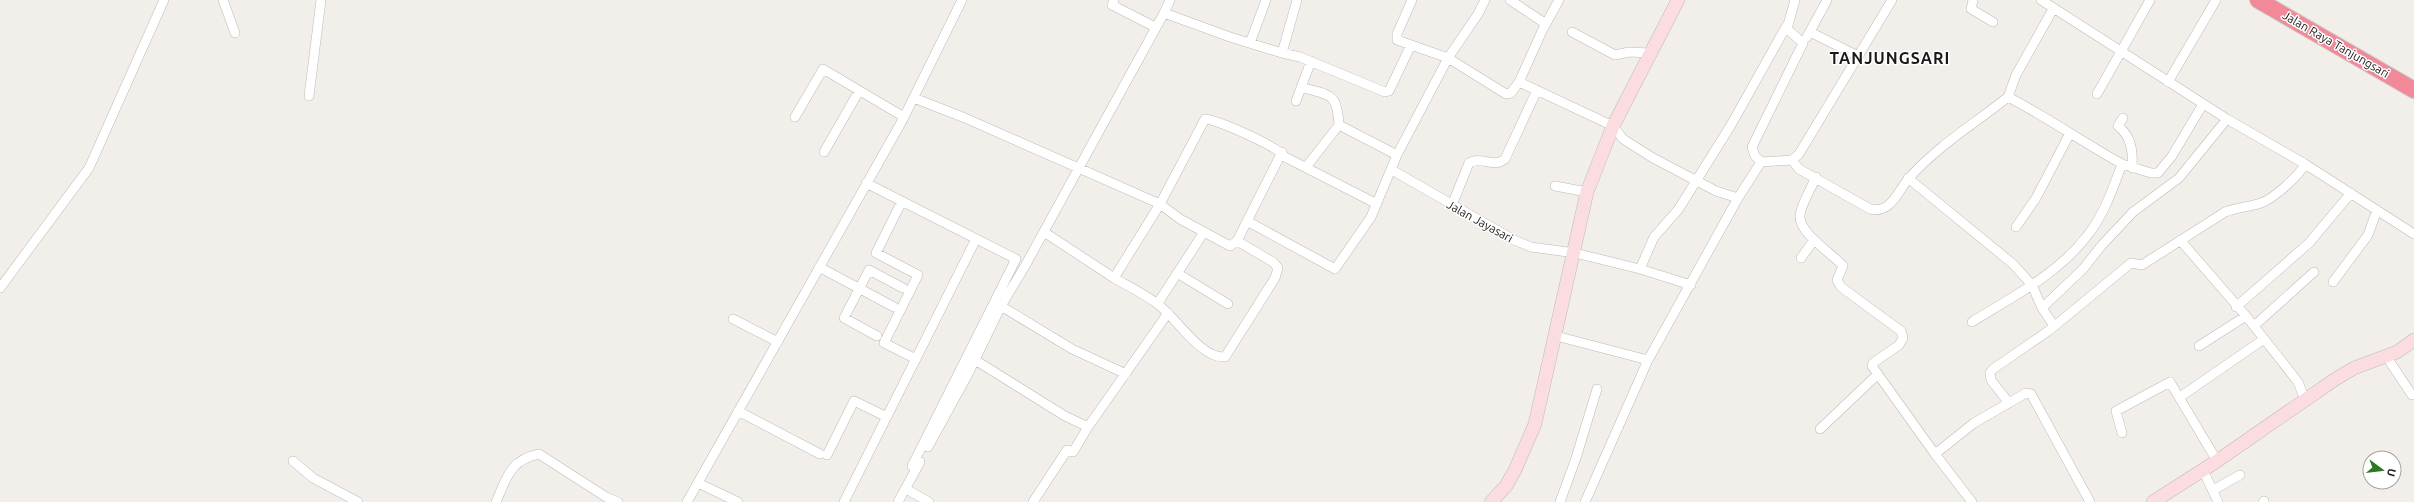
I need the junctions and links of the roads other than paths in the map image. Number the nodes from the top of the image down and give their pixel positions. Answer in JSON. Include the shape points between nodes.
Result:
{"nodes":[{"id":1,"x":164,"y":0,"type":"edge"},
{"id":2,"x":223,"y":0,"type":"edge"},
{"id":3,"x":321,"y":0,"type":"edge"},
{"id":4,"x":962,"y":0,"type":"edge"},
{"id":5,"x":1114,"y":0,"type":"edge"},
{"id":6,"x":1170,"y":0,"type":"edge"},
{"id":7,"x":1266,"y":0,"type":"edge"},
{"id":8,"x":1297,"y":0,"type":"edge"},
{"id":9,"x":1412,"y":0,"type":"edge"},
{"id":10,"x":1485,"y":0,"type":"edge"},
{"id":11,"x":1510,"y":0,"type":"edge"},
{"id":12,"x":1559,"y":0,"type":"edge"},
{"id":13,"x":1678,"y":0,"type":"edge"},
{"id":14,"x":1795,"y":0,"type":"edge"},
{"id":15,"x":1827,"y":0,"type":"edge"},
{"id":16,"x":1892,"y":0,"type":"edge"},
{"id":17,"x":1973,"y":0,"type":"edge"},
{"id":18,"x":2041,"y":0,"type":"edge"},
{"id":19,"x":2150,"y":0,"type":"edge"},
{"id":20,"x":2216,"y":0,"type":"edge"},
{"id":21,"x":2258,"y":0,"type":"edge"},
{"id":22,"x":2053,"y":9,"type":"junction"},
{"id":23,"x":1164,"y":13,"type":"junction"},
{"id":24,"x":1993,"y":22,"type":"dead end"},
{"id":25,"x":1546,"y":24,"type":"junction"},
{"id":26,"x":1787,"y":25,"type":"junction"},
{"id":27,"x":1153,"y":26,"type":"dead end"},
{"id":28,"x":1572,"y":32,"type":"dead end"},
{"id":29,"x":1810,"y":32,"type":"junction"},
{"id":30,"x":235,"y":33,"type":"dead end"},
{"id":31,"x":1250,"y":43,"type":"junction"},
{"id":32,"x":1803,"y":43,"type":"junction"},
{"id":33,"x":1411,"y":45,"type":"junction"},
{"id":34,"x":2120,"y":52,"type":"junction"},
{"id":35,"x":1282,"y":53,"type":"junction"},
{"id":36,"x":1649,"y":53,"type":"junction"},
{"id":37,"x":1858,"y":56,"type":"junction"},
{"id":38,"x":1448,"y":58,"type":"junction"},
{"id":39,"x":1310,"y":61,"type":"junction"},
{"id":40,"x":1519,"y":82,"type":"junction"},
{"id":41,"x":2168,"y":82,"type":"junction"},
{"id":42,"x":1301,"y":88,"type":"junction"},
{"id":43,"x":1537,"y":90,"type":"junction"},
{"id":44,"x":2414,"y":90,"type":"edge"},
{"id":45,"x":859,"y":91,"type":"junction"},
{"id":46,"x":2097,"y":94,"type":"dead end"},
{"id":47,"x":309,"y":96,"type":"dead end"},
{"id":48,"x":2008,"y":97,"type":"junction"},
{"id":49,"x":914,"y":98,"type":"junction"},
{"id":50,"x":1296,"y":101,"type":"dead end"},
{"id":51,"x":2203,"y":104,"type":"junction"},
{"id":52,"x":795,"y":117,"type":"dead end"},
{"id":53,"x":904,"y":117,"type":"junction"},
{"id":54,"x":2123,"y":118,"type":"dead end"},
{"id":55,"x":2227,"y":119,"type":"junction"},
{"id":56,"x":1339,"y":125,"type":"junction"},
{"id":57,"x":1613,"y":126,"type":"junction"},
{"id":58,"x":2069,"y":134,"type":"junction"},
{"id":59,"x":824,"y":152,"type":"dead end"},
{"id":60,"x":1282,"y":152,"type":"junction"},
{"id":61,"x":1397,"y":155,"type":"junction"},
{"id":62,"x":1792,"y":160,"type":"junction"},
{"id":63,"x":1761,"y":162,"type":"junction"},
{"id":64,"x":2122,"y":164,"type":"junction"},
{"id":65,"x":2305,"y":164,"type":"junction"},
{"id":66,"x":1079,"y":167,"type":"junction"},
{"id":67,"x":1306,"y":167,"type":"junction"},
{"id":68,"x":2132,"y":168,"type":"junction"},
{"id":69,"x":1392,"y":170,"type":"junction"},
{"id":70,"x":1816,"y":177,"type":"junction"},
{"id":71,"x":1908,"y":178,"type":"junction"},
{"id":72,"x":1695,"y":181,"type":"junction"},
{"id":73,"x":866,"y":183,"type":"junction"},
{"id":74,"x":1555,"y":186,"type":"dead end"},
{"id":75,"x":1587,"y":192,"type":"junction"},
{"id":76,"x":2351,"y":193,"type":"junction"},
{"id":77,"x":1738,"y":198,"type":"junction"},
{"id":78,"x":902,"y":201,"type":"junction"},
{"id":79,"x":1160,"y":204,"type":"junction"},
{"id":80,"x":1377,"y":204,"type":"junction"},
{"id":81,"x":1452,"y":205,"type":"junction"},
{"id":82,"x":2377,"y":210,"type":"junction"},
{"id":83,"x":1247,"y":221,"type":"junction"},
{"id":84,"x":2016,"y":227,"type":"dead end"},
{"id":85,"x":1044,"y":232,"type":"junction"},
{"id":86,"x":1204,"y":232,"type":"junction"},
{"id":87,"x":2414,"y":234,"type":"edge"},
{"id":88,"x":976,"y":239,"type":"junction"},
{"id":89,"x":1814,"y":240,"type":"junction"},
{"id":90,"x":2180,"y":240,"type":"junction"},
{"id":91,"x":1237,"y":241,"type":"junction"},
{"id":92,"x":1575,"y":254,"type":"junction"},
{"id":93,"x":1801,"y":258,"type":"dead end"},
{"id":94,"x":819,"y":267,"type":"junction"},
{"id":95,"x":1640,"y":269,"type":"junction"},
{"id":96,"x":2314,"y":272,"type":"dead end"},
{"id":97,"x":1178,"y":273,"type":"junction"},
{"id":98,"x":1114,"y":278,"type":"junction"},
{"id":99,"x":2333,"y":282,"type":"dead end"},
{"id":100,"x":1691,"y":285,"type":"junction"},
{"id":101,"x":2032,"y":285,"type":"junction"},
{"id":102,"x":0,"y":288,"type":"edge"},
{"id":103,"x":860,"y":288,"type":"junction"},
{"id":104,"x":903,"y":288,"type":"dead end"},
{"id":105,"x":1158,"y":303,"type":"junction"},
{"id":106,"x":1228,"y":304,"type":"dead end"},
{"id":107,"x":1000,"y":306,"type":"junction"},
{"id":108,"x":894,"y":307,"type":"dead end"},
{"id":109,"x":2236,"y":307,"type":"junction"},
{"id":110,"x":2042,"y":308,"type":"junction"},
{"id":111,"x":1168,"y":313,"type":"junction"},
{"id":112,"x":2246,"y":316,"type":"junction"},
{"id":113,"x":733,"y":319,"type":"dead end"},
{"id":114,"x":1972,"y":322,"type":"dead end"},
{"id":115,"x":2054,"y":326,"type":"junction"},
{"id":116,"x":2254,"y":326,"type":"junction"},
{"id":117,"x":877,"y":336,"type":"dead end"},
{"id":118,"x":1556,"y":336,"type":"junction"},
{"id":119,"x":2264,"y":339,"type":"junction"},
{"id":120,"x":2414,"y":340,"type":"edge"},
{"id":121,"x":778,"y":342,"type":"junction"},
{"id":122,"x":2199,"y":346,"type":"dead end"},
{"id":123,"x":2386,"y":356,"type":"junction"},
{"id":124,"x":916,"y":359,"type":"junction"},
{"id":125,"x":975,"y":360,"type":"junction"},
{"id":126,"x":1648,"y":360,"type":"junction"},
{"id":127,"x":1126,"y":374,"type":"junction"},
{"id":128,"x":1878,"y":374,"type":"junction"},
{"id":129,"x":1597,"y":389,"type":"dead end"},
{"id":130,"x":2412,"y":395,"type":"dead end"},
{"id":131,"x":2180,"y":397,"type":"junction"},
{"id":132,"x":2305,"y":400,"type":"junction"},
{"id":133,"x":2009,"y":403,"type":"junction"},
{"id":134,"x":738,"y":411,"type":"junction"},
{"id":135,"x":887,"y":417,"type":"junction"},
{"id":136,"x":1088,"y":428,"type":"junction"},
{"id":137,"x":1820,"y":429,"type":"dead end"},
{"id":138,"x":2122,"y":432,"type":"dead end"},
{"id":139,"x":1935,"y":454,"type":"junction"},
{"id":140,"x":294,"y":461,"type":"dead end"},
{"id":141,"x":2217,"y":461,"type":"junction"},
{"id":142,"x":912,"y":466,"type":"dead end"},
{"id":143,"x":2203,"y":470,"type":"junction"},
{"id":144,"x":2240,"y":475,"type":"dead end"},
{"id":145,"x":698,"y":483,"type":"junction"},
{"id":146,"x":906,"y":489,"type":"junction"},
{"id":147,"x":2213,"y":490,"type":"junction"},
{"id":148,"x":358,"y":502,"type":"edge"},
{"id":149,"x":496,"y":502,"type":"edge"},
{"id":150,"x":618,"y":502,"type":"edge"},
{"id":151,"x":687,"y":502,"type":"edge"},
{"id":152,"x":738,"y":502,"type":"edge"},
{"id":153,"x":844,"y":502,"type":"edge"},
{"id":154,"x":898,"y":502,"type":"edge"},
{"id":155,"x":929,"y":502,"type":"edge"},
{"id":156,"x":1033,"y":502,"type":"edge"},
{"id":157,"x":1491,"y":502,"type":"edge"},
{"id":158,"x":1560,"y":502,"type":"edge"},
{"id":159,"x":1585,"y":502,"type":"edge"},
{"id":160,"x":1972,"y":502,"type":"edge"},
{"id":161,"x":2090,"y":502,"type":"edge"},
{"id":162,"x":2153,"y":502,"type":"edge"},
{"id":163,"x":2218,"y":502,"type":"edge"}],
"edges":[{"from":1,"to":102,"type":"street","via":[[89,168]]},
{"from":2,"to":30,"type":"street"},
{"from":3,"to":47,"type":"street"},
{"from":4,"to":49,"type":"street"},
{"from":5,"to":27,"type":"street","via":[[1112,5]]},
{"from":6,"to":23,"type":"street"},
{"from":7,"to":31,"type":"street"},
{"from":8,"to":35,"type":"street"},
{"from":9,"to":33,"type":"street","via":[[1396,37],[1397,40]]},
{"from":10,"to":38,"type":"street"},
{"from":11,"to":25,"type":"street"},
{"from":12,"to":25,"type":"street"},
{"from":13,"to":36,"type":"street"},
{"from":14,"to":26,"type":"street"},
{"from":15,"to":29,"type":"street"},
{"from":16,"to":37,"type":"street"},
{"from":17,"to":24,"type":"street","via":[[1972,9]]},
{"from":18,"to":22,"type":"street"},
{"from":19,"to":34,"type":"street"},
{"from":20,"to":41,"type":"street"},
{"from":21,"to":44,"type":"highway","name":"Jalan Raya Tanjungsari"},
{"from":22,"to":34,"type":"street"},
{"from":22,"to":48,"type":"street","via":[[2016,75]]},
{"from":23,"to":31,"type":"street"},
{"from":23,"to":66,"type":"street"},
{"from":25,"to":40,"type":"street"},
{"from":26,"to":32,"type":"street"},
{"from":26,"to":72,"type":"street","via":[[1731,125]]},
{"from":28,"to":36,"type":"street","via":[[1614,55],[1629,52]]},
{"from":29,"to":32,"type":"street"},
{"from":29,"to":37,"type":"street"},
{"from":31,"to":35,"type":"street"},
{"from":32,"to":63,"type":"street","via":[[1752,147],[1754,156]]},
{"from":33,"to":38,"type":"street"},
{"from":33,"to":39,"type":"street","via":[[1389,91],[1385,92]]},
{"from":34,"to":41,"type":"street"},
{"from":34,"to":46,"type":"street"},
{"from":35,"to":39,"type":"street"},
{"from":36,"to":57,"type":"street"},
{"from":37,"to":62,"type":"street","via":[[1806,146]]},
{"from":38,"to":40,"type":"street","via":[[1506,94],[1511,93]]},
{"from":38,"to":61,"type":"street"},
{"from":39,"to":42,"type":"street"},
{"from":40,"to":43,"type":"street"},
{"from":41,"to":51,"type":"street"},
{"from":42,"to":50,"type":"street"},
{"from":42,"to":56,"type":"street","via":[[1334,99],[1338,104]]},
{"from":43,"to":57,"type":"street"},
{"from":43,"to":81,"type":"street","via":[[1505,159],[1496,163],[1478,160],[1469,163]]},
{"from":45,"to":52,"type":"street","via":[[823,69]]},
{"from":45,"to":53,"type":"street"},
{"from":45,"to":59,"type":"street"},
{"from":48,"to":58,"type":"street"},
{"from":48,"to":71,"type":"street","via":[[1956,134]]},
{"from":49,"to":53,"type":"street"},
{"from":49,"to":66,"type":"street"},
{"from":51,"to":55,"type":"street"},
{"from":51,"to":68,"type":"street","via":[[2172,156],[2158,173]]},
{"from":53,"to":73,"type":"street"},
{"from":54,"to":68,"type":"street","via":[[2118,126],[2129,139],[2133,157]]},
{"from":55,"to":65,"type":"street"},
{"from":55,"to":110,"type":"street","via":[[2178,178],[2133,212],[2083,269]]},
{"from":56,"to":61,"type":"street"},
{"from":56,"to":67,"type":"street"},
{"from":57,"to":72,"type":"street","via":[[1623,139]]},
{"from":57,"to":75,"type":"street"},
{"from":58,"to":64,"type":"street"},
{"from":58,"to":84,"type":"street","via":[[2036,198]]},
{"from":60,"to":67,"type":"street","via":[[1285,157]]},
{"from":60,"to":79,"type":"street","via":[[1205,119]]},
{"from":60,"to":83,"type":"street"},
{"from":61,"to":69,"type":"street"},
{"from":62,"to":63,"type":"street"},
{"from":62,"to":70,"type":"street","via":[[1799,169]]},
{"from":63,"to":77,"type":"street"},
{"from":64,"to":68,"type":"street"},
{"from":64,"to":101,"type":"street","via":[[2102,213],[2088,235],[2074,252]]},
{"from":65,"to":76,"type":"street"},
{"from":65,"to":90,"type":"street","via":[[2262,203],[2237,207],[2225,212]]},
{"from":66,"to":79,"type":"street"},
{"from":66,"to":85,"type":"street"},
{"from":67,"to":80,"type":"street"},
{"from":69,"to":80,"type":"street"},
{"from":69,"to":81,"type":"street","name":"Jalan Jayasari"},
{"from":70,"to":71,"type":"street","via":[[1875,210],[1888,207]]},
{"from":70,"to":89,"type":"street","via":[[1800,215]]},
{"from":71,"to":101,"type":"street","via":[[2008,258]]},
{"from":72,"to":77,"type":"street"},
{"from":72,"to":95,"type":"street","via":[[1678,210],[1654,237]]},
{"from":73,"to":78,"type":"street"},
{"from":73,"to":94,"type":"street"},
{"from":74,"to":75,"type":"street"},
{"from":75,"to":92,"type":"street"},
{"from":76,"to":82,"type":"street"},
{"from":76,"to":109,"type":"street","via":[[2309,243]]},
{"from":77,"to":100,"type":"street"},
{"from":78,"to":88,"type":"street"},
{"from":78,"to":124,"type":"street","via":[[876,253],[918,275],[884,343]]},
{"from":79,"to":86,"type":"street"},
{"from":79,"to":98,"type":"street"},
{"from":80,"to":83,"type":"street","via":[[1356,241],[1335,269]]},
{"from":81,"to":92,"type":"street","name":"Jalan Jayasari","via":[[1531,247]]},
{"from":82,"to":87,"type":"street"},
{"from":82,"to":99,"type":"street","via":[[2368,235]]},
{"from":83,"to":91,"type":"street"},
{"from":85,"to":98,"type":"street"},
{"from":85,"to":107,"type":"street"},
{"from":86,"to":91,"type":"street","via":[[1230,246]]},
{"from":86,"to":97,"type":"street"},
{"from":88,"to":124,"type":"street"},
{"from":88,"to":142,"type":"street","via":[[1016,259]]},
{"from":89,"to":93,"type":"street"},
{"from":89,"to":128,"type":"street","via":[[1843,266],[1837,280],[1841,287],[1897,328],[1902,335],[1899,345],[1872,362]]},
{"from":90,"to":109,"type":"street"},
{"from":90,"to":115,"type":"street","via":[[2142,265],[2131,263]]},
{"from":91,"to":111,"type":"street","via":[[1273,262],[1278,268],[1275,278],[1225,356],[1218,357],[1192,340]]},
{"from":92,"to":95,"type":"street","name":"Jalan Jayasari"},
{"from":92,"to":118,"type":"street"},
{"from":94,"to":103,"type":"street"},
{"from":94,"to":121,"type":"street"},
{"from":95,"to":100,"type":"street","name":"Jalan Jayasari"},
{"from":96,"to":116,"type":"street"},
{"from":97,"to":105,"type":"street"},
{"from":97,"to":106,"type":"street"},
{"from":98,"to":105,"type":"street"},
{"from":100,"to":126,"type":"street"},
{"from":101,"to":110,"type":"street"},
{"from":101,"to":114,"type":"street"},
{"from":103,"to":104,"type":"street","via":[[869,270]]},
{"from":103,"to":108,"type":"street"},
{"from":103,"to":117,"type":"street","via":[[844,318]]},
{"from":105,"to":111,"type":"street"},
{"from":107,"to":125,"type":"street"},
{"from":107,"to":127,"type":"street","via":[[1072,349]]},
{"from":109,"to":112,"type":"street"},
{"from":110,"to":115,"type":"street"},
{"from":111,"to":127,"type":"street"},
{"from":112,"to":116,"type":"street"},
{"from":112,"to":122,"type":"street"},
{"from":113,"to":121,"type":"street"},
{"from":115,"to":133,"type":"street","via":[[1991,371],[1991,380]]},
{"from":116,"to":119,"type":"street"},
{"from":118,"to":126,"type":"street"},
{"from":118,"to":157,"type":"street","via":[[1528,444],[1506,486]]},
{"from":119,"to":131,"type":"street"},
{"from":119,"to":132,"type":"street","via":[[2298,382]]},
{"from":120,"to":123,"type":"street"},
{"from":121,"to":134,"type":"street"},
{"from":123,"to":130,"type":"street"},
{"from":123,"to":132,"type":"street","via":[[2354,368]]},
{"from":124,"to":135,"type":"street"},
{"from":125,"to":136,"type":"street","via":[[1064,416]]},
{"from":125,"to":146,"type":"street"},
{"from":126,"to":159,"type":"street"},
{"from":127,"to":136,"type":"street"},
{"from":128,"to":137,"type":"street"},
{"from":128,"to":139,"type":"street"},
{"from":129,"to":158,"type":"street"},
{"from":131,"to":138,"type":"street","via":[[2170,382],[2116,411]]},
{"from":131,"to":141,"type":"street"},
{"from":132,"to":141,"type":"street"},
{"from":133,"to":139,"type":"street","via":[[1974,423]]},
{"from":133,"to":161,"type":"street","via":[[2026,393],[2034,397]]},
{"from":134,"to":135,"type":"street","via":[[823,455],[854,401]]},
{"from":134,"to":145,"type":"street"},
{"from":135,"to":153,"type":"street"},
{"from":136,"to":156,"type":"street","via":[[1073,452],[1067,450]]},
{"from":139,"to":160,"type":"street"},
{"from":140,"to":148,"type":"street","via":[[313,478]]},
{"from":141,"to":143,"type":"street"},
{"from":143,"to":147,"type":"street"},
{"from":143,"to":162,"type":"street"},
{"from":144,"to":147,"type":"street"},
{"from":145,"to":151,"type":"street"},
{"from":145,"to":152,"type":"street"},
{"from":146,"to":154,"type":"street"},
{"from":146,"to":155,"type":"street"},
{"from":147,"to":163,"type":"street"},
{"from":149,"to":150,"type":"street","via":[[512,468],[525,457],[539,454]]}]}
